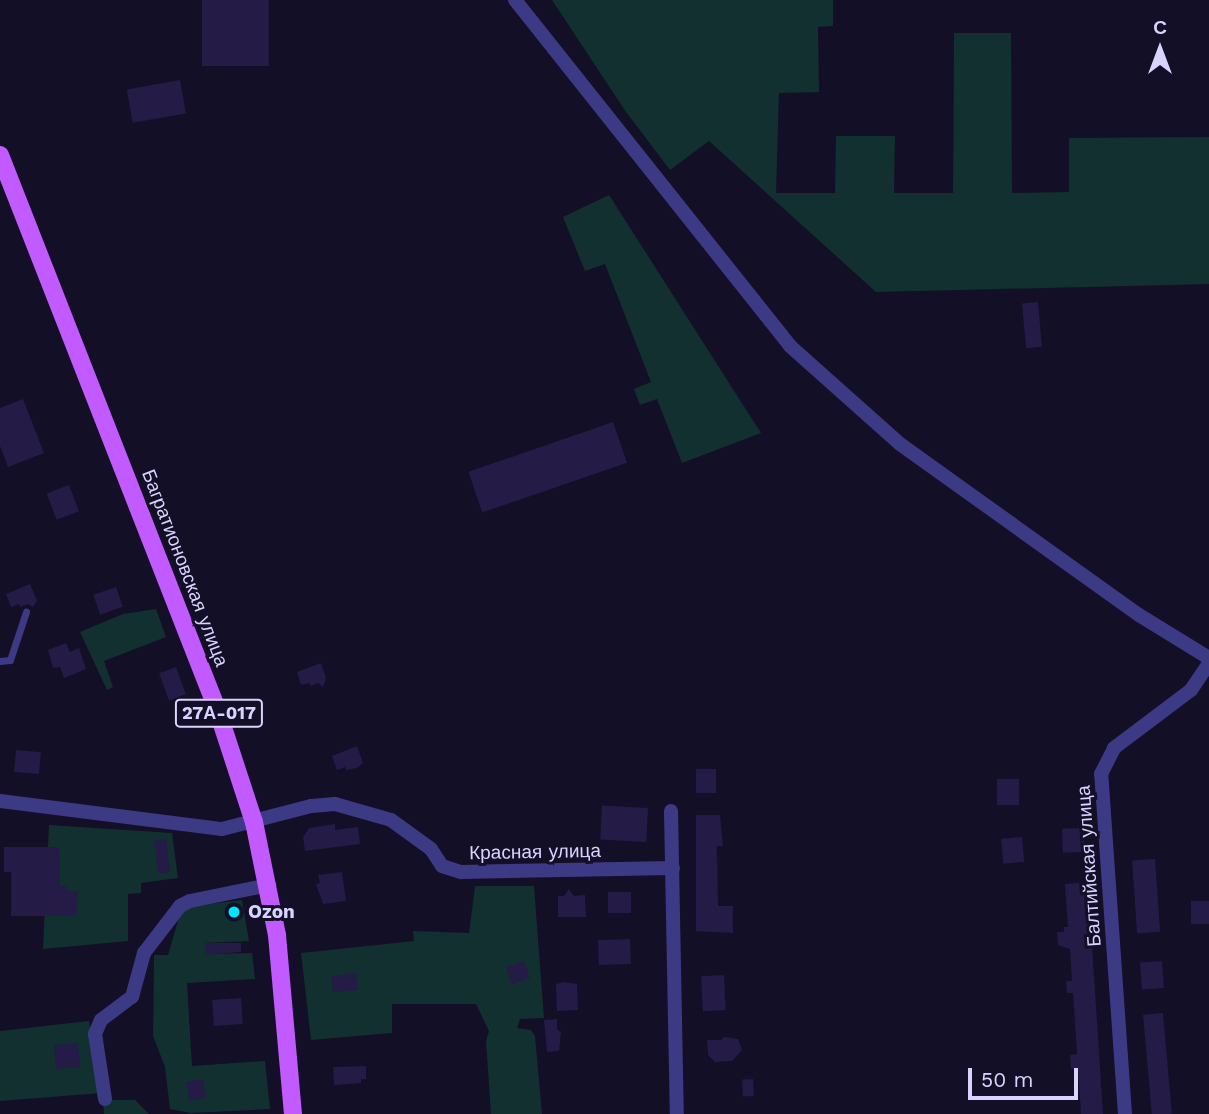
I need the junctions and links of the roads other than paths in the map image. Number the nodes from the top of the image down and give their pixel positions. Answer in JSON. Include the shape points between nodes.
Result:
{"nodes":[{"id":1,"x":515,"y":0,"type":"edge"},
{"id":2,"x":0,"y":155,"type":"edge"},
{"id":3,"x":26,"y":612,"type":"dead end"},
{"id":4,"x":1209,"y":660,"type":"edge"},
{"id":5,"x":0,"y":661,"type":"edge"},
{"id":6,"x":0,"y":802,"type":"edge"},
{"id":7,"x":671,"y":811,"type":"dead end"},
{"id":8,"x":254,"y":822,"type":"junction"},
{"id":9,"x":673,"y":868,"type":"junction"},
{"id":10,"x":269,"y":885,"type":"junction"},
{"id":11,"x":105,"y":1099,"type":"dead end"},
{"id":12,"x":293,"y":1114,"type":"edge"},
{"id":13,"x":677,"y":1114,"type":"edge"},
{"id":14,"x":1125,"y":1114,"type":"edge"}],
"edges":[{"from":1,"to":4,"type":"street","via":[[790,346],[900,444]]},
{"from":2,"to":8,"type":"main road","name":"Багратионовская улица","number":"27А-017","via":[[217,709]]},
{"from":3,"to":5,"type":"lane","via":[[10,660]]},
{"from":4,"to":14,"type":"street","name":"Балтийская улица","via":[[1191,690],[1114,748],[1101,774]]},
{"from":6,"to":8,"type":"street","name":"Красная улица","via":[[222,829]]},
{"from":7,"to":9,"type":"street"},
{"from":8,"to":9,"type":"street","name":"Красная улица","via":[[311,806],[355,808],[391,820],[431,849],[442,866],[461,872]]},
{"from":8,"to":10,"type":"main road","name":"Багратионовская улица","number":"27А-017"},
{"from":9,"to":13,"type":"street"},
{"from":10,"to":11,"type":"street","via":[[180,906],[144,953],[132,997],[101,1020],[95,1034]]},
{"from":10,"to":12,"type":"main road","name":"Багратионовская улица","number":"27А-017"}]}
